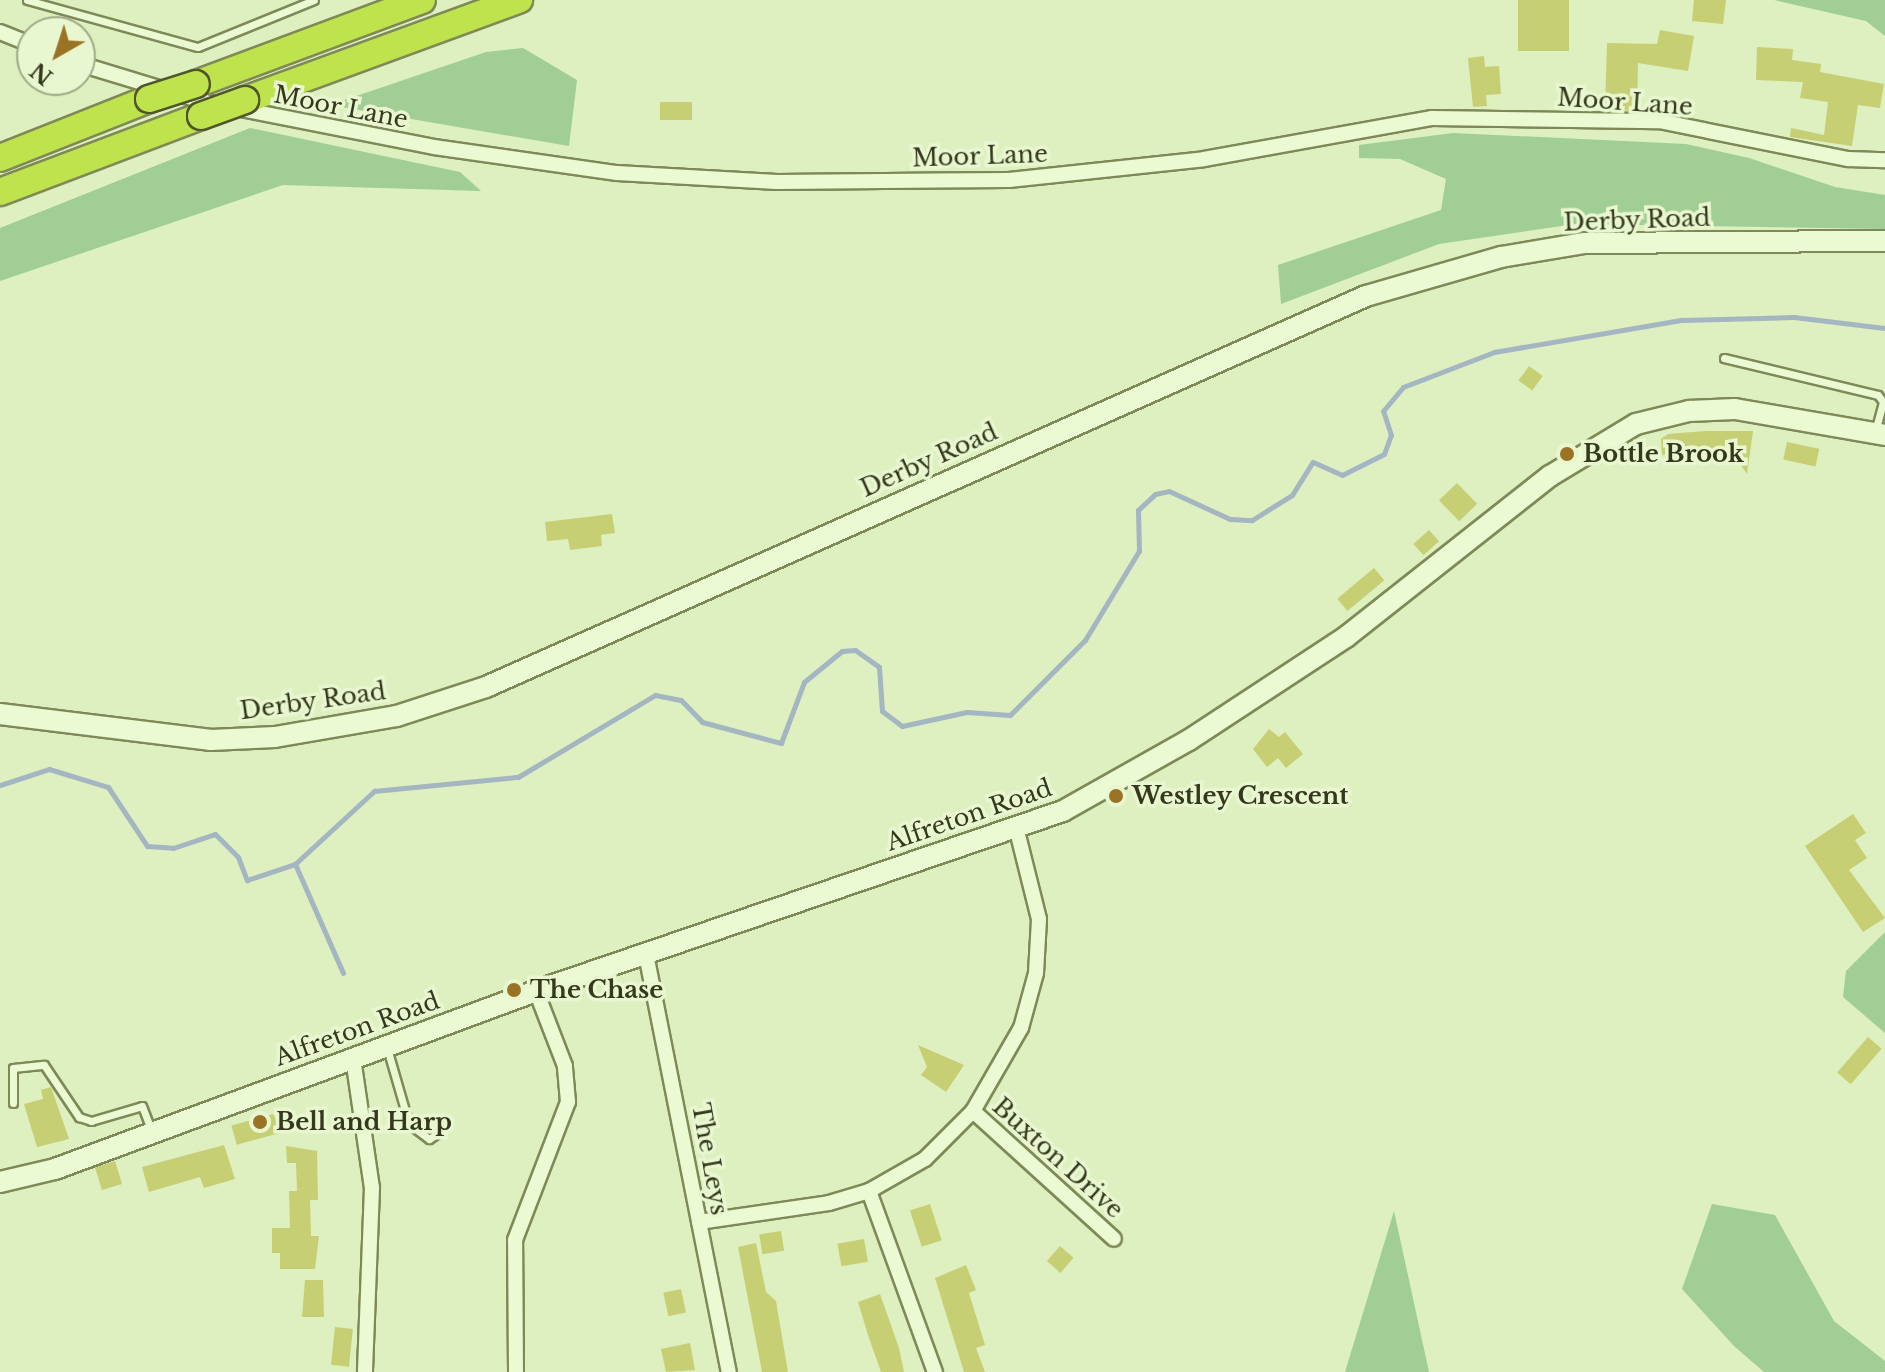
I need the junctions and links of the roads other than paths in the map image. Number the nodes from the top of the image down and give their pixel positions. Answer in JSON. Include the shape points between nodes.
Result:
{"nodes":[{"id":1,"x":27,"y":0,"type":"edge"},
{"id":2,"x":314,"y":0,"type":"edge"},
{"id":3,"x":422,"y":0,"type":"edge"},
{"id":4,"x":519,"y":0,"type":"edge"},
{"id":5,"x":96,"y":69,"type":"edge"},
{"id":6,"x":0,"y":158,"type":"edge"},
{"id":7,"x":1885,"y":160,"type":"edge"},
{"id":8,"x":0,"y":192,"type":"edge"},
{"id":9,"x":1885,"y":241,"type":"edge"},
{"id":10,"x":1724,"y":358,"type":"dead end"},
{"id":11,"x":1880,"y":434,"type":"edge"},
{"id":12,"x":0,"y":714,"type":"edge"},
{"id":13,"x":1016,"y":827,"type":"junction"},
{"id":14,"x":646,"y":954,"type":"junction"},
{"id":15,"x":536,"y":991,"type":"junction"},
{"id":16,"x":387,"y":1046,"type":"junction"},
{"id":17,"x":353,"y":1058,"type":"junction"},
{"id":18,"x":13,"y":1103,"type":"dead end"},
{"id":19,"x":973,"y":1111,"type":"junction"},
{"id":20,"x":152,"y":1133,"type":"junction"},
{"id":21,"x":438,"y":1133,"type":"dead end"},
{"id":22,"x":0,"y":1182,"type":"edge"},
{"id":23,"x":869,"y":1191,"type":"junction"},
{"id":24,"x":699,"y":1222,"type":"junction"},
{"id":25,"x":1114,"y":1239,"type":"dead end"},
{"id":26,"x":365,"y":1372,"type":"edge"},
{"id":27,"x":516,"y":1372,"type":"edge"},
{"id":28,"x":729,"y":1372,"type":"edge"},
{"id":29,"x":935,"y":1372,"type":"edge"}],
"edges":[{"from":1,"to":2,"type":"lane","via":[[198,47],[253,30]]},
{"from":3,"to":6,"type":"highway","bridge":true},
{"from":4,"to":8,"type":"highway","bridge":true},
{"from":5,"to":7,"type":"street","name":"Moor Lane","via":[[205,102],[434,147],[617,173],[777,182],[1009,180],[1204,159],[1432,118],[1659,121],[1848,159]]},
{"from":9,"to":12,"type":"street","name":"Derby Road","via":[[1585,243],[1501,257],[1366,296],[486,687],[397,716],[275,737],[211,740]]},
{"from":10,"to":11,"type":"lane","via":[[1878,395],[1883,402]]},
{"from":11,"to":13,"type":"street","name":"Alfreton Road","via":[[1735,409],[1689,411],[1636,424],[1583,452],[1346,637],[1263,692],[1119,782]]},
{"from":13,"to":14,"type":"street","name":"Alfreton Road"},
{"from":13,"to":19,"type":"street","via":[[1039,919],[1036,973],[1021,1028]]},
{"from":14,"to":15,"type":"street","name":"Alfreton Road"},
{"from":14,"to":24,"type":"street","name":"The Leys"},
{"from":15,"to":16,"type":"street","name":"Alfreton Road"},
{"from":15,"to":27,"type":"street","via":[[565,1066],[568,1102],[515,1240]]},
{"from":16,"to":17,"type":"street","name":"Alfreton Road"},
{"from":16,"to":21,"type":"lane","via":[[409,1124],[429,1139]]},
{"from":17,"to":20,"type":"street","name":"Alfreton Road"},
{"from":17,"to":26,"type":"street","via":[[372,1188]]},
{"from":18,"to":20,"type":"lane","via":[[13,1068],[44,1065],[79,1117],[91,1121],[142,1106]]},
{"from":19,"to":23,"type":"street","via":[[925,1159]]},
{"from":19,"to":25,"type":"street","name":"Buxton Drive"},
{"from":20,"to":22,"type":"street","name":"Alfreton Road"},
{"from":23,"to":24,"type":"street","via":[[829,1203]]},
{"from":23,"to":29,"type":"street"},
{"from":24,"to":28,"type":"street","name":"The Leys"}]}
